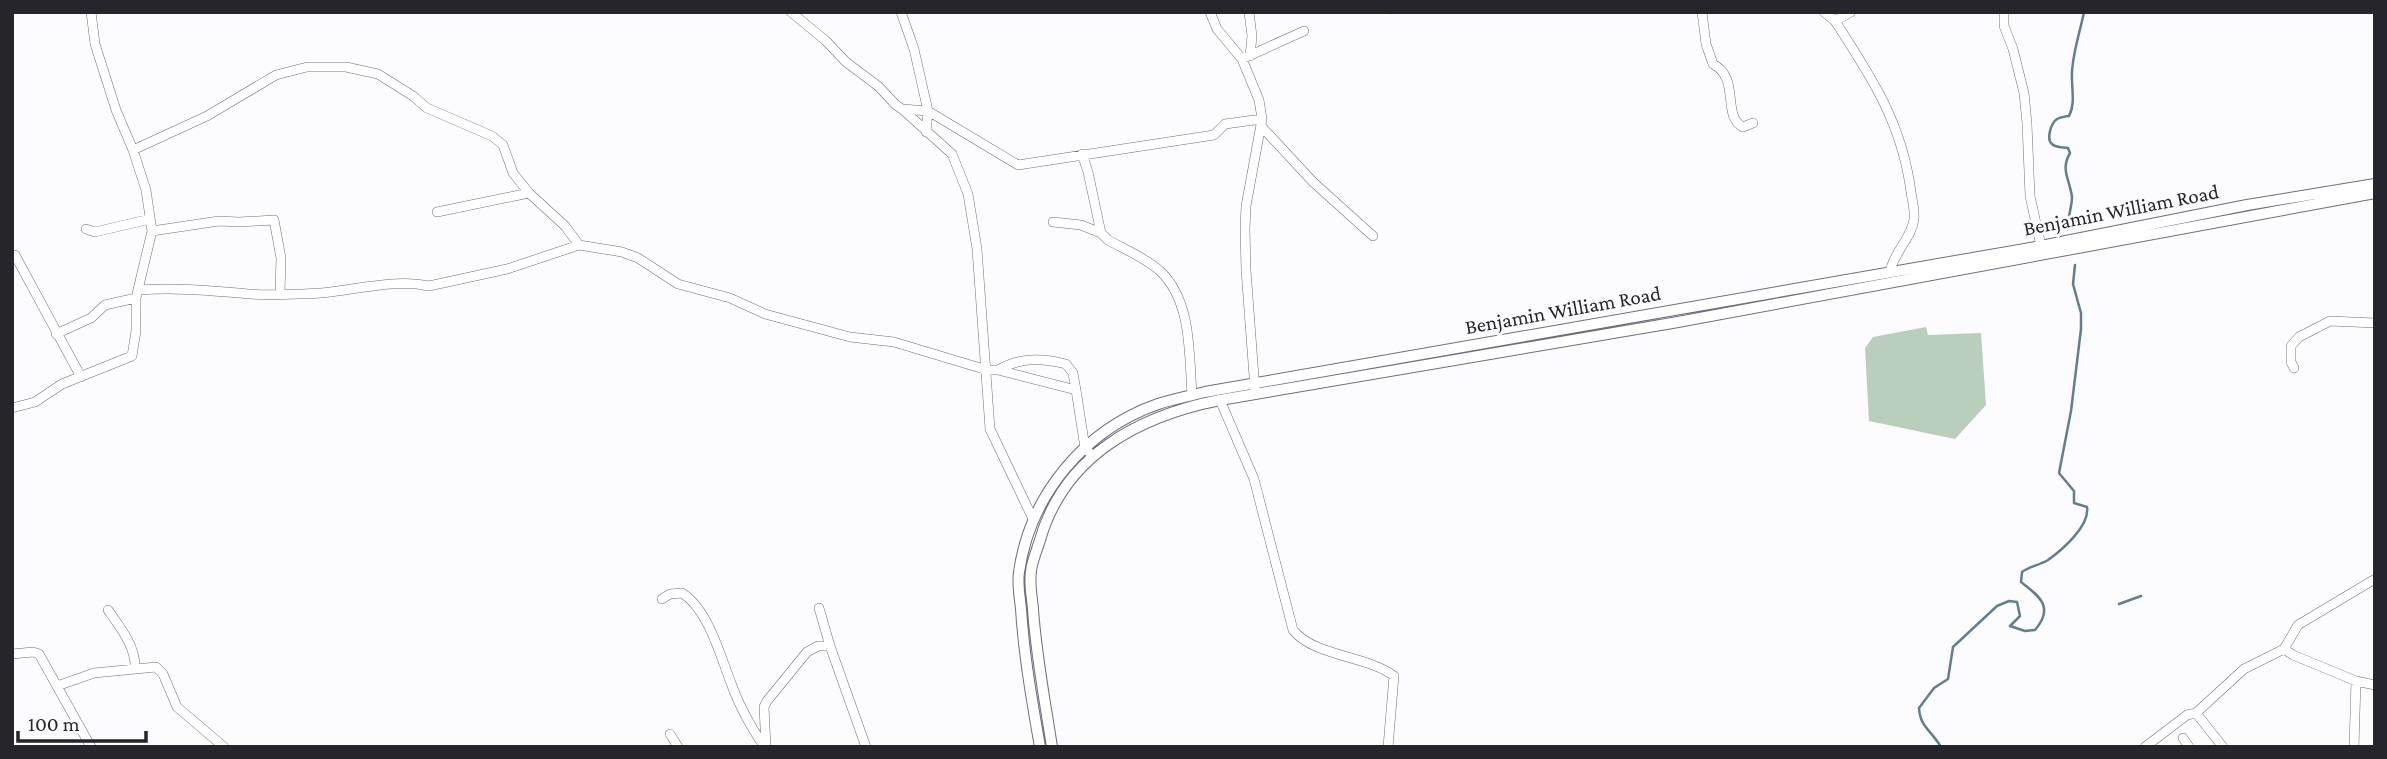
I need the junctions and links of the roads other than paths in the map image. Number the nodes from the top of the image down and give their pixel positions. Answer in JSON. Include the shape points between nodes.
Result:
{"nodes":[{"id":1,"x":91,"y":12,"type":"edge"},
{"id":2,"x":791,"y":12,"type":"edge"},
{"id":3,"x":901,"y":12,"type":"edge"},
{"id":4,"x":1210,"y":12,"type":"edge"},
{"id":5,"x":1250,"y":12,"type":"edge"},
{"id":6,"x":1702,"y":12,"type":"edge"},
{"id":7,"x":1824,"y":12,"type":"edge"},
{"id":8,"x":1851,"y":12,"type":"edge"},
{"id":9,"x":2004,"y":12,"type":"edge"},
{"id":10,"x":1835,"y":21,"type":"junction"},
{"id":11,"x":1304,"y":31,"type":"dead end"},
{"id":12,"x":1246,"y":57,"type":"junction"},
{"id":13,"x":902,"y":108,"type":"junction"},
{"id":14,"x":923,"y":110,"type":"junction"},
{"id":15,"x":915,"y":123,"type":"junction"},
{"id":16,"x":1261,"y":123,"type":"junction"},
{"id":17,"x":1754,"y":123,"type":"dead end"},
{"id":18,"x":926,"y":132,"type":"junction"},
{"id":19,"x":133,"y":150,"type":"junction"},
{"id":20,"x":1082,"y":154,"type":"junction"},
{"id":21,"x":2375,"y":184,"type":"edge"},
{"id":22,"x":528,"y":193,"type":"junction"},
{"id":23,"x":2375,"y":193,"type":"edge"},
{"id":24,"x":437,"y":212,"type":"dead end"},
{"id":25,"x":150,"y":219,"type":"junction"},
{"id":26,"x":1053,"y":222,"type":"dead end"},
{"id":27,"x":86,"y":229,"type":"dead end"},
{"id":28,"x":152,"y":231,"type":"junction"},
{"id":29,"x":1101,"y":233,"type":"junction"},
{"id":30,"x":1373,"y":236,"type":"dead end"},
{"id":31,"x":579,"y":245,"type":"junction"},
{"id":32,"x":2041,"y":246,"type":"junction"},
{"id":33,"x":15,"y":255,"type":"dead end"},
{"id":34,"x":1890,"y":272,"type":"junction"},
{"id":35,"x":280,"y":293,"type":"junction"},
{"id":36,"x":137,"y":294,"type":"junction"},
{"id":37,"x":2375,"y":323,"type":"edge"},
{"id":38,"x":56,"y":334,"type":"junction"},
{"id":39,"x":2294,"y":368,"type":"dead end"},
{"id":40,"x":987,"y":370,"type":"junction"},
{"id":41,"x":999,"y":370,"type":"junction"},
{"id":42,"x":81,"y":377,"type":"junction"},
{"id":43,"x":1255,"y":389,"type":"junction"},
{"id":44,"x":1076,"y":390,"type":"junction"},
{"id":45,"x":1192,"y":396,"type":"junction"},
{"id":46,"x":1220,"y":400,"type":"junction"},
{"id":47,"x":12,"y":408,"type":"edge"},
{"id":48,"x":1085,"y":448,"type":"junction"},
{"id":49,"x":1093,"y":457,"type":"junction"},
{"id":50,"x":1033,"y":519,"type":"junction"},
{"id":51,"x":2375,"y":579,"type":"edge"},
{"id":52,"x":662,"y":599,"type":"dead end"},
{"id":53,"x":819,"y":608,"type":"dead end"},
{"id":54,"x":108,"y":610,"type":"dead end"},
{"id":55,"x":830,"y":646,"type":"junction"},
{"id":56,"x":2284,"y":649,"type":"junction"},
{"id":57,"x":12,"y":654,"type":"edge"},
{"id":58,"x":135,"y":668,"type":"junction"},
{"id":59,"x":2356,"y":681,"type":"junction"},
{"id":60,"x":2375,"y":685,"type":"edge"},
{"id":61,"x":57,"y":686,"type":"junction"},
{"id":62,"x":2196,"y":713,"type":"junction"},
{"id":63,"x":670,"y":734,"type":"dead end"},
{"id":64,"x":91,"y":747,"type":"edge"},
{"id":65,"x":224,"y":747,"type":"edge"},
{"id":66,"x":678,"y":747,"type":"edge"},
{"id":67,"x":765,"y":747,"type":"edge"},
{"id":68,"x":866,"y":747,"type":"edge"},
{"id":69,"x":1040,"y":747,"type":"edge"},
{"id":70,"x":1052,"y":747,"type":"edge"},
{"id":71,"x":1388,"y":747,"type":"edge"},
{"id":72,"x":2145,"y":747,"type":"edge"},
{"id":73,"x":2222,"y":747,"type":"edge"},
{"id":74,"x":2354,"y":747,"type":"edge"}],
"edges":[{"from":1,"to":19,"type":"street","via":[[95,44]]},
{"from":2,"to":13,"type":"street"},
{"from":3,"to":14,"type":"street","via":[[914,49]]},
{"from":4,"to":12,"type":"street","via":[[1217,29]]},
{"from":5,"to":12,"type":"street","via":[[1252,36]]},
{"from":6,"to":17,"type":"street","via":[[1706,44],[1713,64],[1720,66],[1729,82],[1738,124]]},
{"from":7,"to":10,"type":"street"},
{"from":8,"to":10,"type":"street"},
{"from":9,"to":32,"type":"street","via":[[2024,93],[2029,196]]},
{"from":10,"to":34,"type":"street","via":[[1883,96],[1900,139],[1909,180],[1914,220]]},
{"from":11,"to":12,"type":"street"},
{"from":12,"to":16,"type":"street"},
{"from":13,"to":14,"type":"street"},
{"from":13,"to":15,"type":"street"},
{"from":14,"to":15,"type":"street"},
{"from":14,"to":18,"type":"street"},
{"from":14,"to":20,"type":"street","via":[[1018,165]]},
{"from":15,"to":18,"type":"street"},
{"from":16,"to":20,"type":"street","via":[[1225,124],[1214,135]]},
{"from":16,"to":30,"type":"street","via":[[1312,182]]},
{"from":16,"to":43,"type":"street","via":[[1245,229]]},
{"from":18,"to":40,"type":"street","via":[[952,154],[968,194]]},
{"from":19,"to":22,"type":"street","via":[[207,116],[276,75],[307,67],[346,67],[378,75],[427,108],[492,136],[503,145],[513,173]]},
{"from":19,"to":25,"type":"street"},
{"from":20,"to":29,"type":"street"},
{"from":21,"to":32,"type":"main road","name":"Benjamin William Road"},
{"from":22,"to":24,"type":"street"},
{"from":22,"to":31,"type":"street"},
{"from":23,"to":43,"type":"main road","name":"Benjamin William Road","via":[[1875,286]]},
{"from":25,"to":27,"type":"street","via":[[95,232]]},
{"from":25,"to":28,"type":"street"},
{"from":26,"to":29,"type":"street"},
{"from":28,"to":35,"type":"street","via":[[219,221],[274,220],[281,258]]},
{"from":28,"to":36,"type":"street"},
{"from":29,"to":45,"type":"street","via":[[1158,269],[1179,295]]},
{"from":31,"to":35,"type":"street","via":[[445,284]]},
{"from":31,"to":40,"type":"street","via":[[622,252],[678,284],[730,298],[765,314],[850,337],[894,342]]},
{"from":32,"to":34,"type":"main road","name":"Benjamin William Road"},
{"from":33,"to":38,"type":"street"},
{"from":34,"to":43,"type":"main road","name":"Benjamin William Road"},
{"from":35,"to":36,"type":"street","via":[[167,288]]},
{"from":36,"to":38,"type":"street"},
{"from":36,"to":42,"type":"street","via":[[132,356]]},
{"from":37,"to":39,"type":"street","via":[[2337,319],[2299,337],[2291,346]]},
{"from":38,"to":42,"type":"street"},
{"from":40,"to":41,"type":"street"},
{"from":40,"to":50,"type":"street","via":[[992,436]]},
{"from":41,"to":44,"type":"street"},
{"from":41,"to":44,"type":"street","via":[[1034,359],[1066,364]]},
{"from":42,"to":47,"type":"street","via":[[35,402]]},
{"from":43,"to":45,"type":"main road","name":"Benjamin William Road"},
{"from":43,"to":46,"type":"main road","name":"Benjamin William Road"},
{"from":44,"to":48,"type":"street"},
{"from":45,"to":48,"type":"main road","name":"Benjamin William Road","via":[[1129,417]]},
{"from":46,"to":49,"type":"main road","name":"Benjamin William Road","via":[[1161,415]]},
{"from":46,"to":71,"type":"street","via":[[1254,479],[1293,630],[1307,642],[1394,676]]},
{"from":48,"to":49,"type":"street"},
{"from":48,"to":50,"type":"main road","name":"Benjamin William Road","via":[[1052,483]]},
{"from":49,"to":70,"type":"main road","name":"Benjamin William Road","via":[[1065,486],[1045,521],[1030,571]]},
{"from":50,"to":69,"type":"main road","name":"Benjamin William Road","via":[[1018,573],[1023,650]]},
{"from":51,"to":56,"type":"street","via":[[2298,625]]},
{"from":52,"to":67,"type":"street","via":[[682,593],[699,609]]},
{"from":53,"to":55,"type":"street"},
{"from":54,"to":58,"type":"street","via":[[128,641]]},
{"from":55,"to":67,"type":"street","via":[[807,652],[767,701]]},
{"from":55,"to":68,"type":"street"},
{"from":56,"to":59,"type":"street"},
{"from":56,"to":62,"type":"street","via":[[2244,669]]},
{"from":57,"to":61,"type":"street","via":[[37,652]]},
{"from":58,"to":61,"type":"street","via":[[94,673]]},
{"from":58,"to":65,"type":"street","via":[[156,667],[177,707]]},
{"from":59,"to":60,"type":"street"},
{"from":59,"to":74,"type":"street"},
{"from":61,"to":64,"type":"street"},
{"from":62,"to":72,"type":"street"},
{"from":62,"to":73,"type":"street"},
{"from":63,"to":66,"type":"street"}]}
